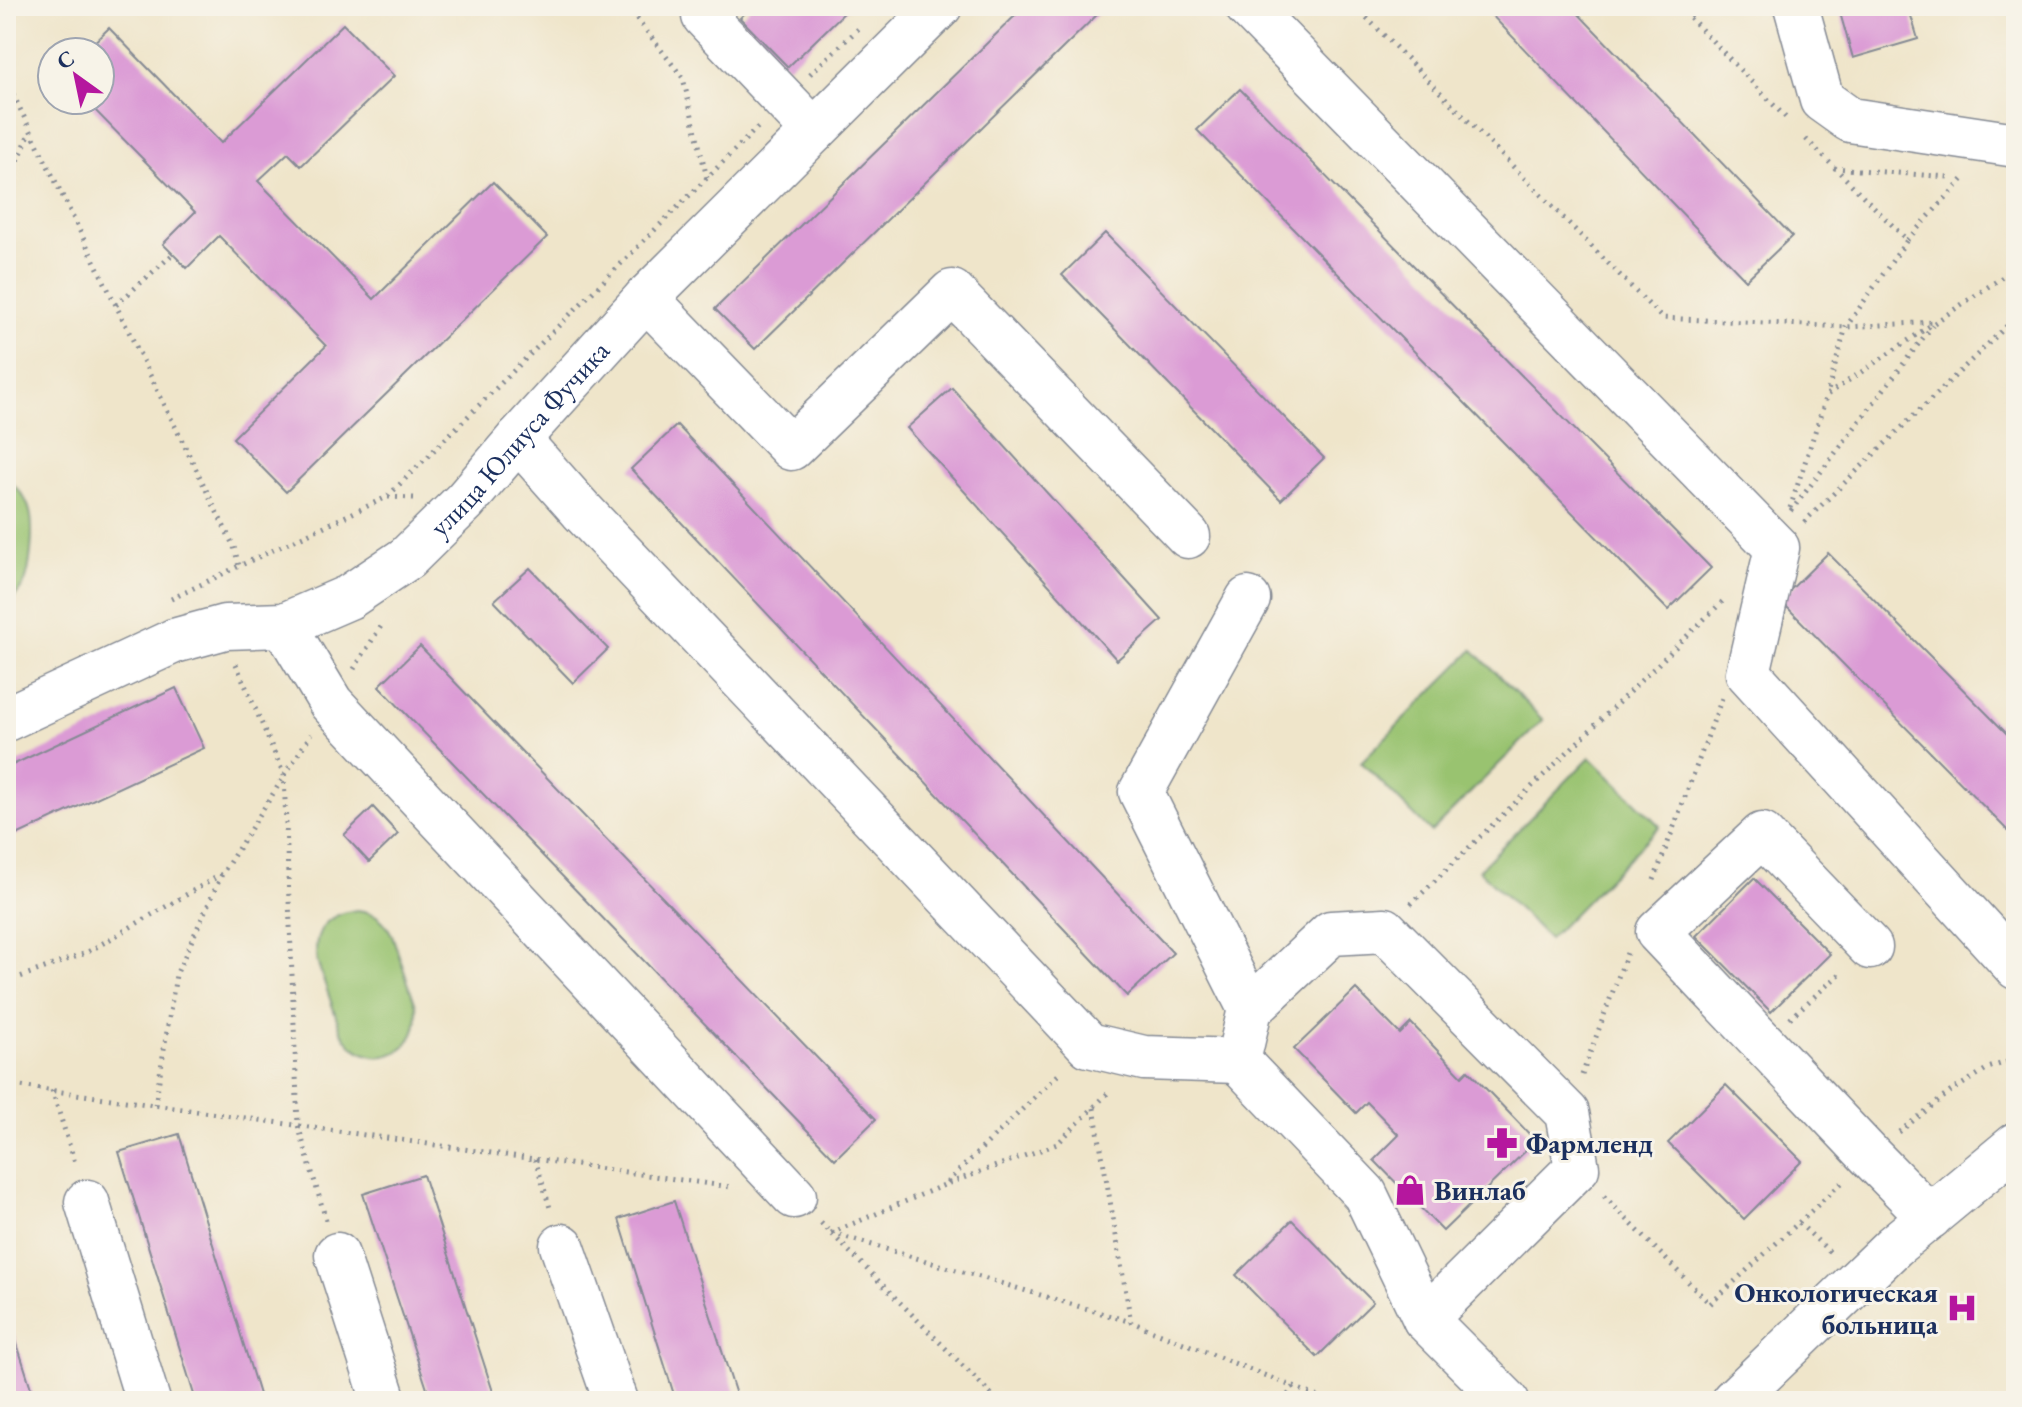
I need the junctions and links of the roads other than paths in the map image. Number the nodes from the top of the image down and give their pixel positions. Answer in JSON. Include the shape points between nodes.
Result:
{"nodes":[{"id":1,"x":715,"y":6,"type":"edge"},
{"id":2,"x":940,"y":6,"type":"edge"},
{"id":3,"x":1247,"y":6,"type":"edge"},
{"id":4,"x":1796,"y":6,"type":"edge"},
{"id":5,"x":814,"y":131,"type":"junction"},
{"id":6,"x":1997,"y":156,"type":"edge"},
{"id":7,"x":646,"y":298,"type":"junction"},
{"id":8,"x":518,"y":439,"type":"junction"},
{"id":9,"x":1188,"y":536,"type":"dead end"},
{"id":10,"x":1248,"y":599,"type":"dead end"},
{"id":11,"x":284,"y":625,"type":"junction"},
{"id":12,"x":6,"y":719,"type":"edge"},
{"id":13,"x":1870,"y":947,"type":"road end"},
{"id":14,"x":2016,"y":967,"type":"edge"},
{"id":15,"x":1250,"y":1009,"type":"junction"},
{"id":16,"x":1238,"y":1061,"type":"junction"},
{"id":17,"x":2016,"y":1145,"type":"edge"},
{"id":18,"x":794,"y":1196,"type":"road end"},
{"id":19,"x":87,"y":1202,"type":"road end"},
{"id":20,"x":1930,"y":1217,"type":"junction"},
{"id":21,"x":562,"y":1246,"type":"road end"},
{"id":22,"x":337,"y":1255,"type":"road end"},
{"id":23,"x":1425,"y":1319,"type":"junction"},
{"id":24,"x":148,"y":1401,"type":"edge"},
{"id":25,"x":384,"y":1401,"type":"edge"},
{"id":26,"x":616,"y":1401,"type":"edge"},
{"id":27,"x":1507,"y":1401,"type":"edge"},
{"id":28,"x":1733,"y":1401,"type":"edge"}],
"edges":[{"from":1,"to":5,"type":"street","via":[[704,16]]},
{"from":2,"to":5,"type":"street","name":"улица Юлиуса Фучика"},
{"from":3,"to":14,"type":"street","via":[[1783,532],[1748,673]]},
{"from":4,"to":6,"type":"street","via":[[1822,100],[1850,120]]},
{"from":5,"to":7,"type":"street","name":"улица Юлиуса Фучика"},
{"from":7,"to":8,"type":"street","name":"улица Юлиуса Фучика"},
{"from":7,"to":9,"type":"street","via":[[791,448],[952,292]]},
{"from":8,"to":11,"type":"street","name":"улица Юлиуса Фучика","via":[[407,558],[349,597]]},
{"from":8,"to":16,"type":"street","via":[[1089,1045],[1144,1058]]},
{"from":10,"to":15,"type":"street","via":[[1141,792]]},
{"from":11,"to":12,"type":"street","name":"улица Юлиуса Фучика","via":[[225,627],[174,641]]},
{"from":11,"to":18,"type":"street","via":[[331,703]]},
{"from":13,"to":20,"type":"street","via":[[1762,835],[1658,932]]},
{"from":15,"to":16,"type":"street"},
{"from":15,"to":23,"type":"street","via":[[1331,933],[1385,930],[1567,1113],[1577,1168]]},
{"from":16,"to":23,"type":"street","via":[[1365,1194]]},
{"from":17,"to":20,"type":"street"},
{"from":19,"to":24,"type":"street"},
{"from":20,"to":28,"type":"street"},
{"from":21,"to":26,"type":"street"},
{"from":22,"to":25,"type":"street"},
{"from":23,"to":27,"type":"street"}]}
